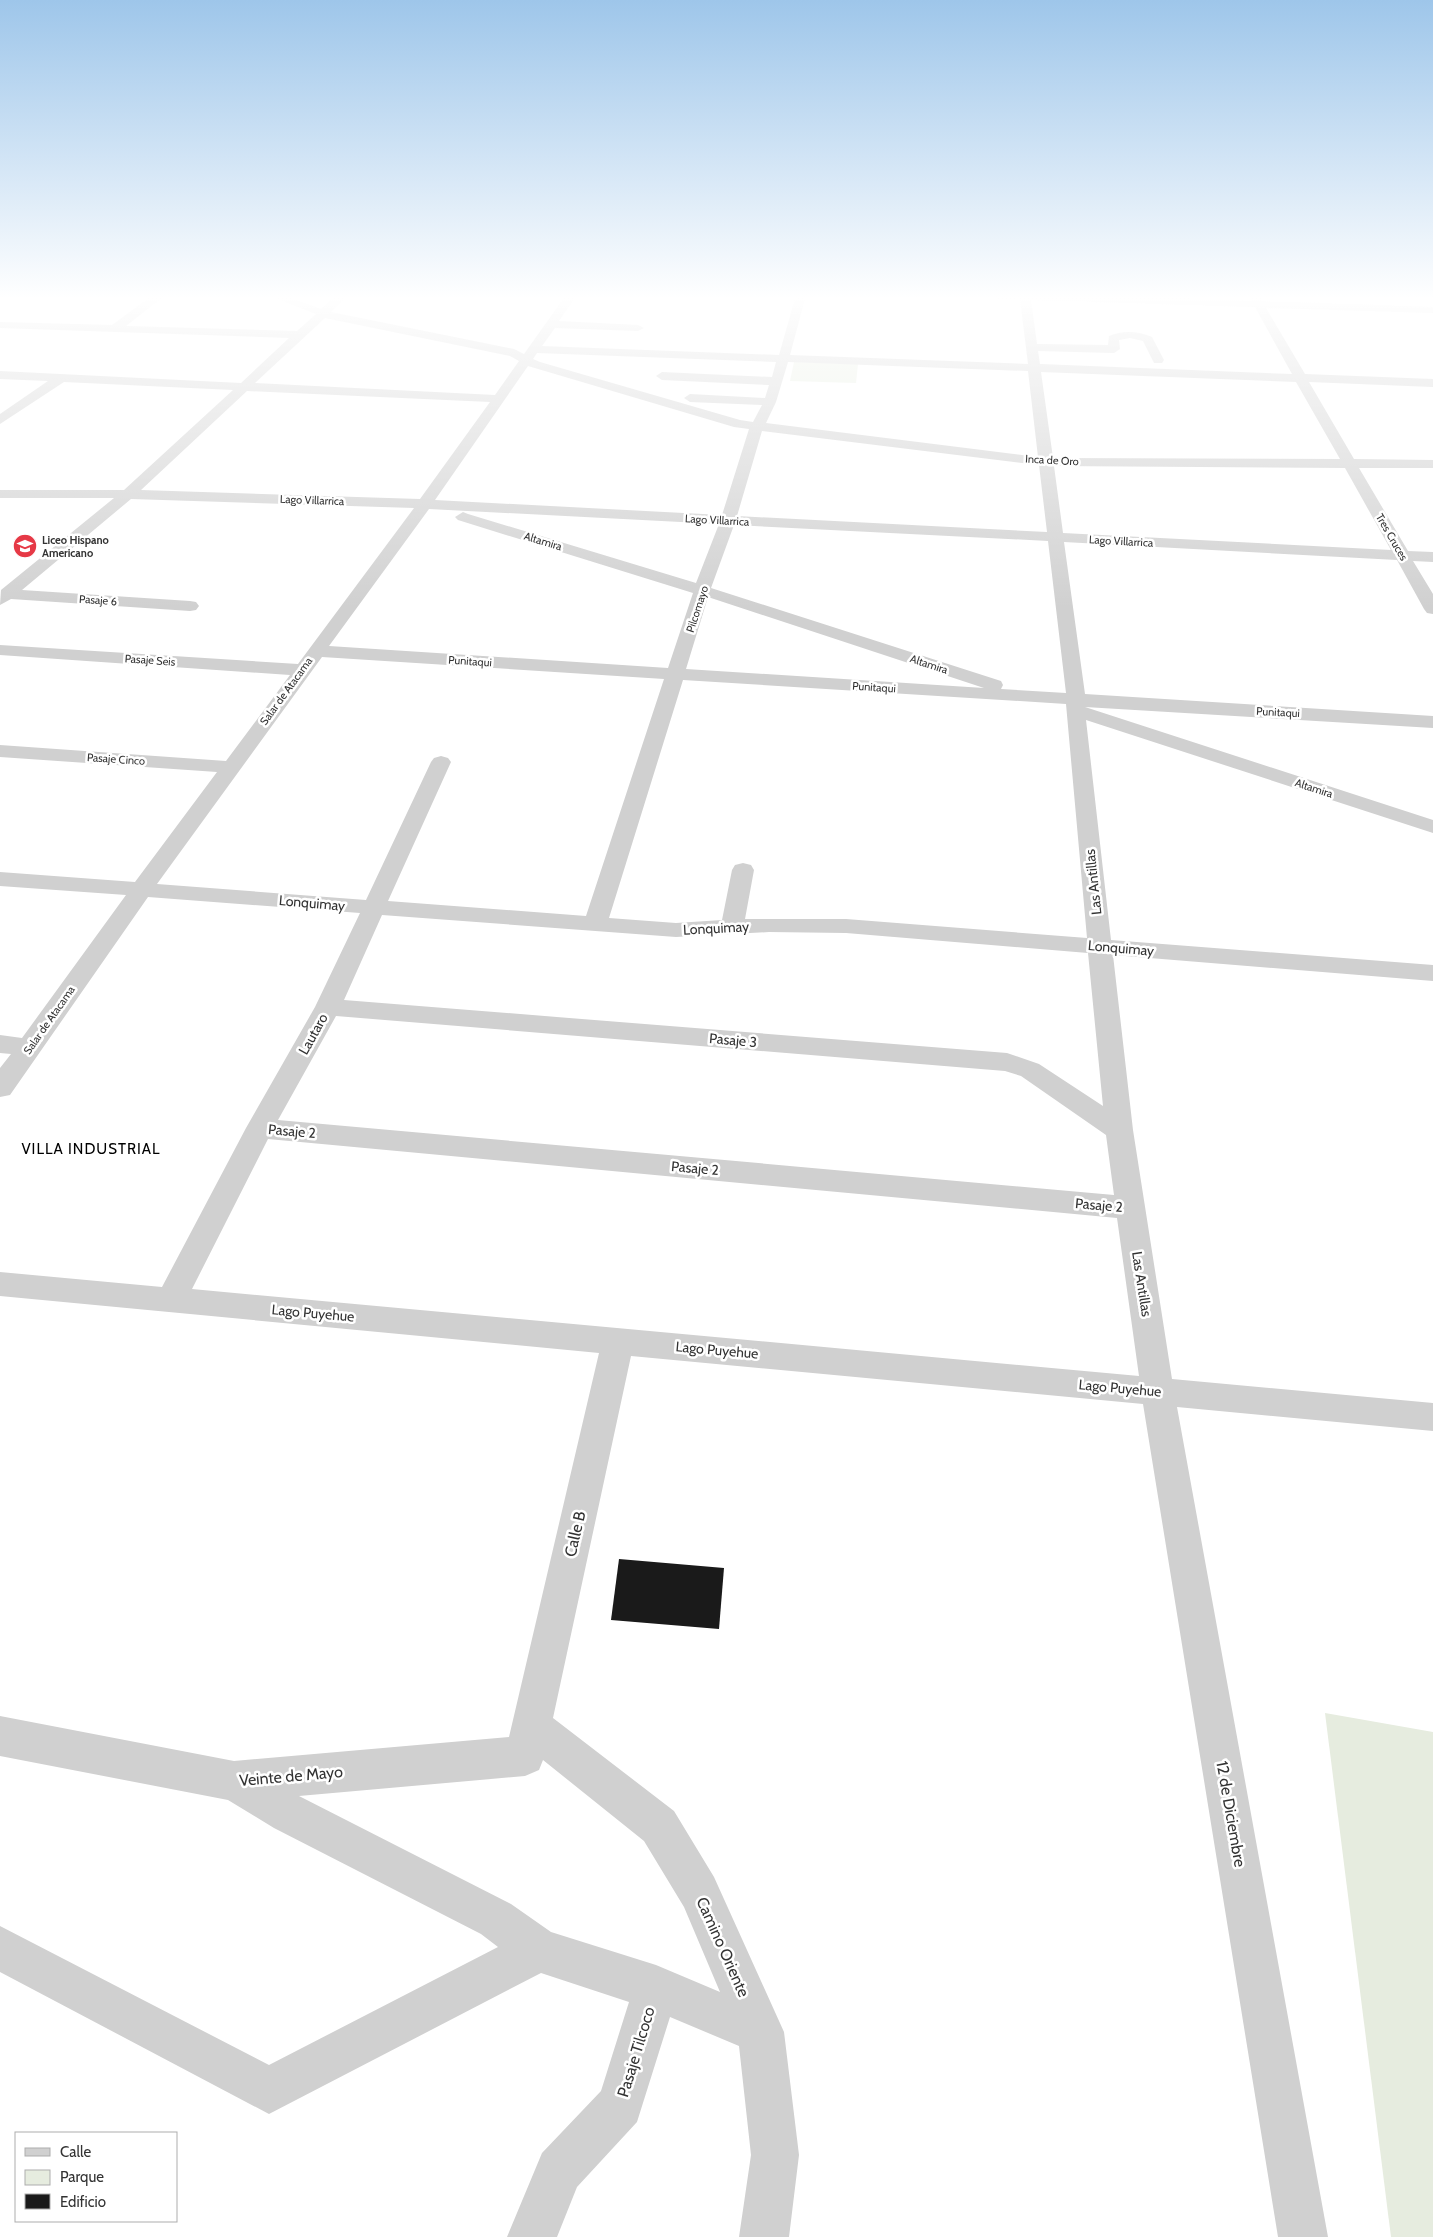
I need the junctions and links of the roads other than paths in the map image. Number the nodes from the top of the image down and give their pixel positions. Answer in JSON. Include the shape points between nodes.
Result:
{"nodes":[{"id":1,"x":30,"y":399,"type":"edge"},
{"id":2,"x":229,"y":399,"type":"edge"},
{"id":3,"x":498,"y":399,"type":"edge"},
{"id":4,"x":654,"y":399,"type":"edge"},
{"id":5,"x":718,"y":399,"type":"edge"},
{"id":6,"x":1039,"y":399,"type":"edge"},
{"id":7,"x":1312,"y":399,"type":"edge"},
{"id":8,"x":770,"y":402,"type":"joint"},
{"id":9,"x":0,"y":420,"type":"edge"},
{"id":10,"x":757,"y":426,"type":"junction"},
{"id":11,"x":1048,"y":462,"type":"junction"},
{"id":12,"x":1433,"y":464,"type":"edge"},
{"id":13,"x":1350,"y":465,"type":"junction"},
{"id":14,"x":0,"y":494,"type":"edge"},
{"id":15,"x":128,"y":494,"type":"junction"},
{"id":16,"x":424,"y":505,"type":"junction"},
{"id":17,"x":728,"y":520,"type":"junction"},
{"id":18,"x":1054,"y":537,"type":"junction"},
{"id":19,"x":1403,"y":556,"type":"junction"},
{"id":20,"x":1433,"y":557,"type":"edge"},
{"id":21,"x":702,"y":590,"type":"junction"},
{"id":22,"x":3,"y":597,"type":"edge"},
{"id":23,"x":190,"y":606,"type":"dead end"},
{"id":24,"x":1433,"y":610,"type":"edge"},
{"id":25,"x":0,"y":650,"type":"edge"},
{"id":26,"x":315,"y":651,"type":"junction"},
{"id":27,"x":300,"y":670,"type":"junction"},
{"id":28,"x":676,"y":674,"type":"junction"},
{"id":29,"x":1033,"y":697,"type":"junction"},
{"id":30,"x":1076,"y":705,"type":"junction"},
{"id":31,"x":1433,"y":722,"type":"edge"},
{"id":32,"x":0,"y":751,"type":"edge"},
{"id":33,"x":441,"y":762,"type":"dead end"},
{"id":34,"x":231,"y":767,"type":"junction"},
{"id":35,"x":1433,"y":827,"type":"edge"},
{"id":36,"x":743,"y":870,"type":"dead end"},
{"id":37,"x":0,"y":879,"type":"edge"},
{"id":38,"x":141,"y":890,"type":"junction"},
{"id":39,"x":374,"y":908,"type":"junction"},
{"id":40,"x":595,"y":924,"type":"junction"},
{"id":41,"x":732,"y":927,"type":"junction"},
{"id":42,"x":1100,"y":946,"type":"junction"},
{"id":43,"x":1433,"y":972,"type":"edge"},
{"id":44,"x":328,"y":1007,"type":"junction"},
{"id":45,"x":0,"y":1044,"type":"edge"},
{"id":46,"x":30,"y":1047,"type":"junction"},
{"id":47,"x":0,"y":1088,"type":"edge"},
{"id":48,"x":260,"y":1128,"type":"junction"},
{"id":49,"x":1119,"y":1130,"type":"junction"},
{"id":50,"x":1130,"y":1208,"type":"junction"},
{"id":51,"x":0,"y":1284,"type":"edge"},
{"id":52,"x":171,"y":1300,"type":"junction"},
{"id":53,"x":618,"y":1341,"type":"junction"},
{"id":54,"x":1158,"y":1392,"type":"junction"},
{"id":55,"x":1433,"y":1418,"type":"edge"},
{"id":56,"x":532,"y":1726,"type":"junction"},
{"id":57,"x":0,"y":1736,"type":"edge"},
{"id":58,"x":234,"y":1781,"type":"junction"},
{"id":59,"x":0,"y":1948,"type":"edge"},
{"id":60,"x":539,"y":1950,"type":"junction"},
{"id":61,"x":656,"y":1988,"type":"junction"},
{"id":62,"x":761,"y":2032,"type":"junction"},
{"id":63,"x":532,"y":2237,"type":"edge"},
{"id":64,"x":764,"y":2237,"type":"edge"},
{"id":65,"x":1303,"y":2237,"type":"edge"}],
"edges":[{"from":1,"to":9,"type":"street"},
{"from":2,"to":15,"type":"street"},
{"from":3,"to":16,"type":"street","name":"Salar de Atacama"},
{"from":4,"to":10,"type":"street","name":"Inca de Oro","via":[[739,424]]},
{"from":5,"to":8,"type":"street"},
{"from":6,"to":11,"type":"street","name":"Las Antillas"},
{"from":7,"to":13,"type":"street","name":"Tres Cruces"},
{"from":8,"to":10,"type":"street","name":"Pilcomayo","via":[[763,421]]},
{"from":10,"to":11,"type":"street","name":"Inca de Oro"},
{"from":10,"to":17,"type":"street","name":"Pilcomayo"},
{"from":11,"to":13,"type":"street","name":"Inca de Oro"},
{"from":11,"to":18,"type":"street","name":"Las Antillas"},
{"from":12,"to":13,"type":"street","name":"Inca de Oro"},
{"from":13,"to":19,"type":"street","name":"Tres Cruces"},
{"from":14,"to":15,"type":"street","name":"Lago Villarrica"},
{"from":15,"to":16,"type":"street","name":"Lago Villarrica"},
{"from":15,"to":22,"type":"street"},
{"from":16,"to":17,"type":"street","name":"Lago Villarrica"},
{"from":16,"to":21,"type":"street","name":"Altamira"},
{"from":16,"to":26,"type":"street","name":"Salar de Atacama"},
{"from":17,"to":18,"type":"street","name":"Lago Villarrica"},
{"from":17,"to":21,"type":"street","name":"Pilcomayo"},
{"from":18,"to":19,"type":"street","name":"Lago Villarrica"},
{"from":18,"to":30,"type":"street","name":"Las Antillas"},
{"from":19,"to":20,"type":"street","name":"Lago Villarrica"},
{"from":19,"to":24,"type":"street","name":"Tres Cruces"},
{"from":21,"to":28,"type":"street","name":"Pilcomayo"},
{"from":21,"to":29,"type":"street","name":"Altamira"},
{"from":22,"to":23,"type":"street","name":"Pasaje 6"},
{"from":25,"to":27,"type":"street","name":"Pasaje Seis"},
{"from":26,"to":27,"type":"street","name":"Salar de Atacama"},
{"from":26,"to":28,"type":"street","name":"Punitaqui"},
{"from":27,"to":34,"type":"street","name":"Salar de Atacama"},
{"from":28,"to":29,"type":"street","name":"Punitaqui"},
{"from":28,"to":40,"type":"street","name":"Pilcomayo"},
{"from":29,"to":30,"type":"street","name":"Punitaqui"},
{"from":30,"to":31,"type":"street","name":"Punitaqui"},
{"from":30,"to":35,"type":"street","name":"Altamira"},
{"from":30,"to":42,"type":"street","name":"Las Antillas"},
{"from":32,"to":34,"type":"street","name":"Pasaje Cinco"},
{"from":33,"to":39,"type":"street","name":"Lautaro"},
{"from":34,"to":38,"type":"street","name":"Salar de Atacama"},
{"from":36,"to":41,"type":"street"},
{"from":37,"to":38,"type":"street","name":"Lonquimay"},
{"from":38,"to":39,"type":"street","name":"Lonquimay"},
{"from":38,"to":46,"type":"street","name":"Salar de Atacama"},
{"from":39,"to":40,"type":"street","name":"Lonquimay"},
{"from":39,"to":44,"type":"street","name":"Lautaro"},
{"from":40,"to":41,"type":"street","name":"Lonquimay","via":[[676,930]]},
{"from":41,"to":42,"type":"street","name":"Lonquimay","via":[[846,926]]},
{"from":42,"to":43,"type":"street","name":"Lonquimay"},
{"from":42,"to":49,"type":"street","name":"Las Antillas"},
{"from":44,"to":48,"type":"street","name":"Lautaro"},
{"from":44,"to":49,"type":"street","name":"Pasaje 3","via":[[1007,1062],[1030,1070]]},
{"from":45,"to":46,"type":"street"},
{"from":46,"to":47,"type":"street","name":"Salar de Atacama"},
{"from":48,"to":50,"type":"street","name":"Pasaje 2"},
{"from":48,"to":52,"type":"street","name":"Lautaro"},
{"from":49,"to":50,"type":"street","name":"Las Antillas"},
{"from":50,"to":54,"type":"street","name":"Las Antillas"},
{"from":51,"to":52,"type":"street","name":"Lago Puyehue"},
{"from":52,"to":53,"type":"street","name":"Lago Puyehue"},
{"from":53,"to":54,"type":"street","name":"Lago Puyehue"},
{"from":53,"to":56,"type":"street","name":"Calle B"},
{"from":54,"to":55,"type":"street","name":"Lago Puyehue"},
{"from":54,"to":65,"type":"street","name":"12 de Diciembre"},
{"from":56,"to":58,"type":"street","name":"Veinte de Mayo","via":[[525,1756]]},
{"from":56,"to":62,"type":"street","name":"Camino Oriente","via":[[659,1826],[699,1892]]},
{"from":57,"to":58,"type":"street","name":"Veinte de Mayo"},
{"from":58,"to":60,"type":"street","via":[[289,1813],[496,1919]]},
{"from":59,"to":60,"type":"street","via":[[269,2090]]},
{"from":60,"to":61,"type":"street"},
{"from":61,"to":62,"type":"street"},
{"from":61,"to":63,"type":"street","name":"Pasaje Tilcoco","via":[[620,2105],[559,2170]]},
{"from":62,"to":64,"type":"street","name":"Camino Oriente","via":[[775,2155]]}]}
